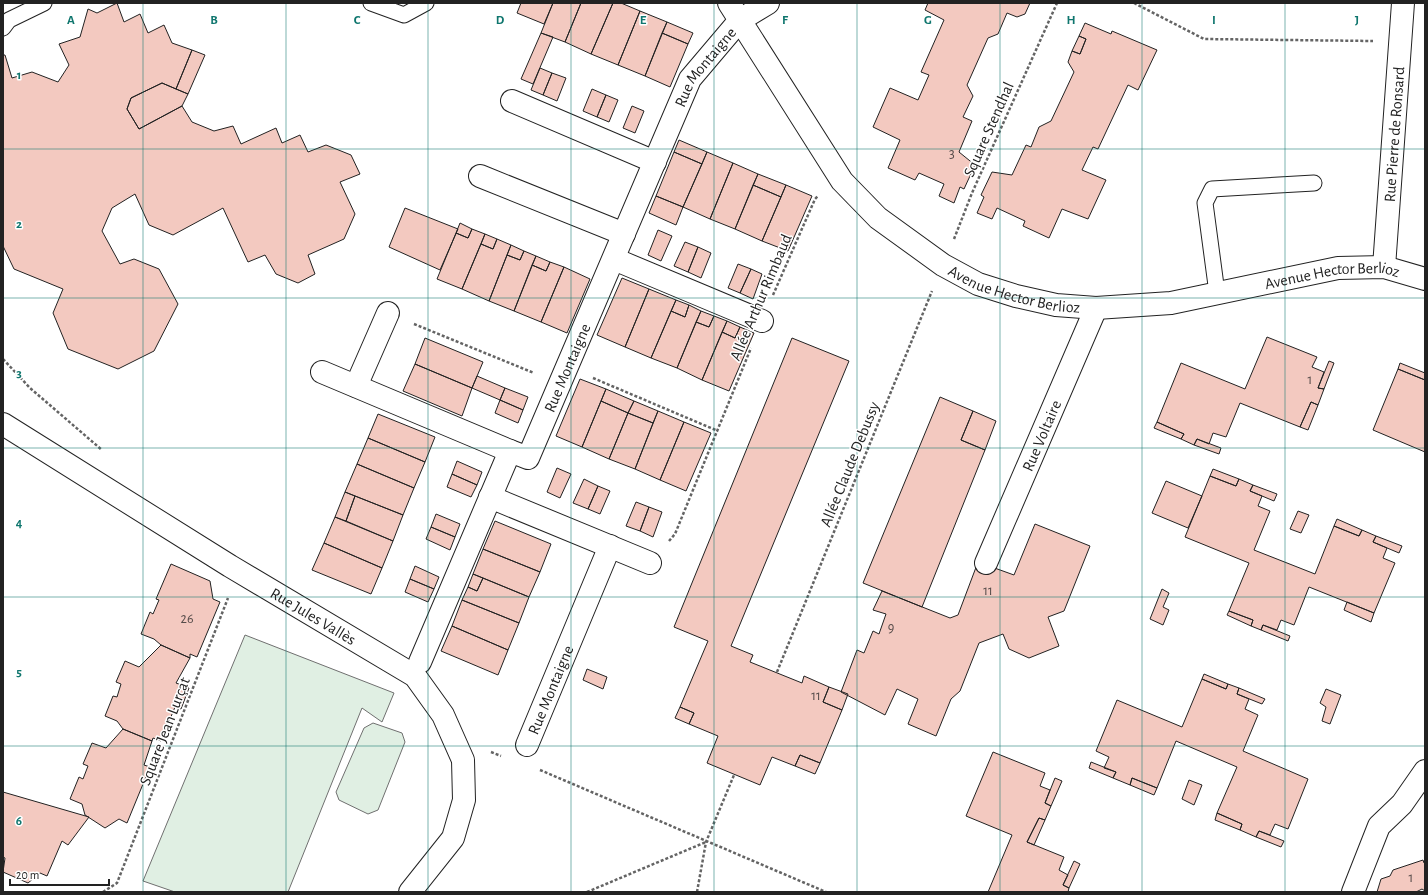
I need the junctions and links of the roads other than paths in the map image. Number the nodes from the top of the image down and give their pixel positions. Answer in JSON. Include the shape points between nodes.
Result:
{"nodes":[{"id":1,"x":44,"y":3,"type":"edge"},
{"id":2,"x":371,"y":3,"type":"edge"},
{"id":3,"x":426,"y":3,"type":"edge"},
{"id":4,"x":768,"y":3,"type":"edge"},
{"id":5,"x":1403,"y":3,"type":"edge"},
{"id":6,"x":735,"y":11,"type":"edge"},
{"id":7,"x":3,"y":28,"type":"edge"},
{"id":8,"x":512,"y":101,"type":"dead end"},
{"id":9,"x":655,"y":162,"type":"junction"},
{"id":10,"x":480,"y":176,"type":"dead end"},
{"id":11,"x":1314,"y":183,"type":"dead end"},
{"id":12,"x":624,"y":234,"type":"junction"},
{"id":13,"x":614,"y":259,"type":"junction"},
{"id":14,"x":1384,"y":266,"type":"junction"},
{"id":15,"x":1425,"y":279,"type":"edge"},
{"id":16,"x":1217,"y":293,"type":"junction"},
{"id":17,"x":1096,"y":308,"type":"junction"},
{"id":18,"x":388,"y":313,"type":"road end"},
{"id":19,"x":762,"y":321,"type":"road end"},
{"id":20,"x":322,"y":372,"type":"dead end"},
{"id":21,"x":356,"y":386,"type":"junction"},
{"id":22,"x":3,"y":424,"type":"edge"},
{"id":23,"x":510,"y":451,"type":"junction"},
{"id":24,"x":490,"y":497,"type":"junction"},
{"id":25,"x":610,"y":546,"type":"junction"},
{"id":26,"x":650,"y":563,"type":"road end"},
{"id":27,"x":986,"y":563,"type":"dead end"},
{"id":28,"x":420,"y":662,"type":"dead end"},
{"id":29,"x":527,"y":745,"type":"dead end"},
{"id":30,"x":1423,"y":776,"type":"edge"},
{"id":31,"x":410,"y":892,"type":"edge"},
{"id":32,"x":1353,"y":892,"type":"edge"}],
"edges":[{"from":1,"to":7,"type":"lane","via":[[9,20]]},
{"from":2,"to":3,"type":"lane","via":[[404,15]]},
{"from":4,"to":6,"type":"street","name":"Rue Montaigne"},
{"from":5,"to":14,"type":"street","name":"Rue Pierre de Ronsard"},
{"from":6,"to":9,"type":"street","name":"Rue Montaigne","via":[[690,79]]},
{"from":6,"to":17,"type":"street","name":"Avenue Hector Berlioz","via":[[842,181],[878,218],[943,265],[978,284],[1056,305]]},
{"from":8,"to":9,"type":"street"},
{"from":9,"to":12,"type":"street","name":"Rue Montaigne"},
{"from":10,"to":12,"type":"street"},
{"from":11,"to":16,"type":"lane","via":[[1212,189],[1205,203]]},
{"from":12,"to":13,"type":"street","name":"Rue Montaigne"},
{"from":13,"to":19,"type":"street"},
{"from":13,"to":23,"type":"street","name":"Rue Montaigne","via":[[528,458]]},
{"from":14,"to":15,"type":"street","name":"Avenue Hector Berlioz"},
{"from":14,"to":16,"type":"street","name":"Avenue Hector Berlioz","via":[[1338,268]]},
{"from":16,"to":17,"type":"street","name":"Avenue Hector Berlioz","via":[[1171,303]]},
{"from":17,"to":27,"type":"street","name":"Rue Voltaire"},
{"from":18,"to":21,"type":"street"},
{"from":20,"to":21,"type":"street","name":"Rue Montaigne"},
{"from":21,"to":23,"type":"street","name":"Rue Montaigne"},
{"from":22,"to":31,"type":"street","name":"Rue Jules Vallès","via":[[239,572],[415,676],[443,715],[463,760],[464,800],[453,838]]},
{"from":23,"to":24,"type":"street"},
{"from":24,"to":25,"type":"street"},
{"from":24,"to":28,"type":"street"},
{"from":25,"to":26,"type":"street"},
{"from":25,"to":29,"type":"street","name":"Rue Montaigne"},
{"from":30,"to":32,"type":"street","via":[[1402,804],[1379,826]]}]}
